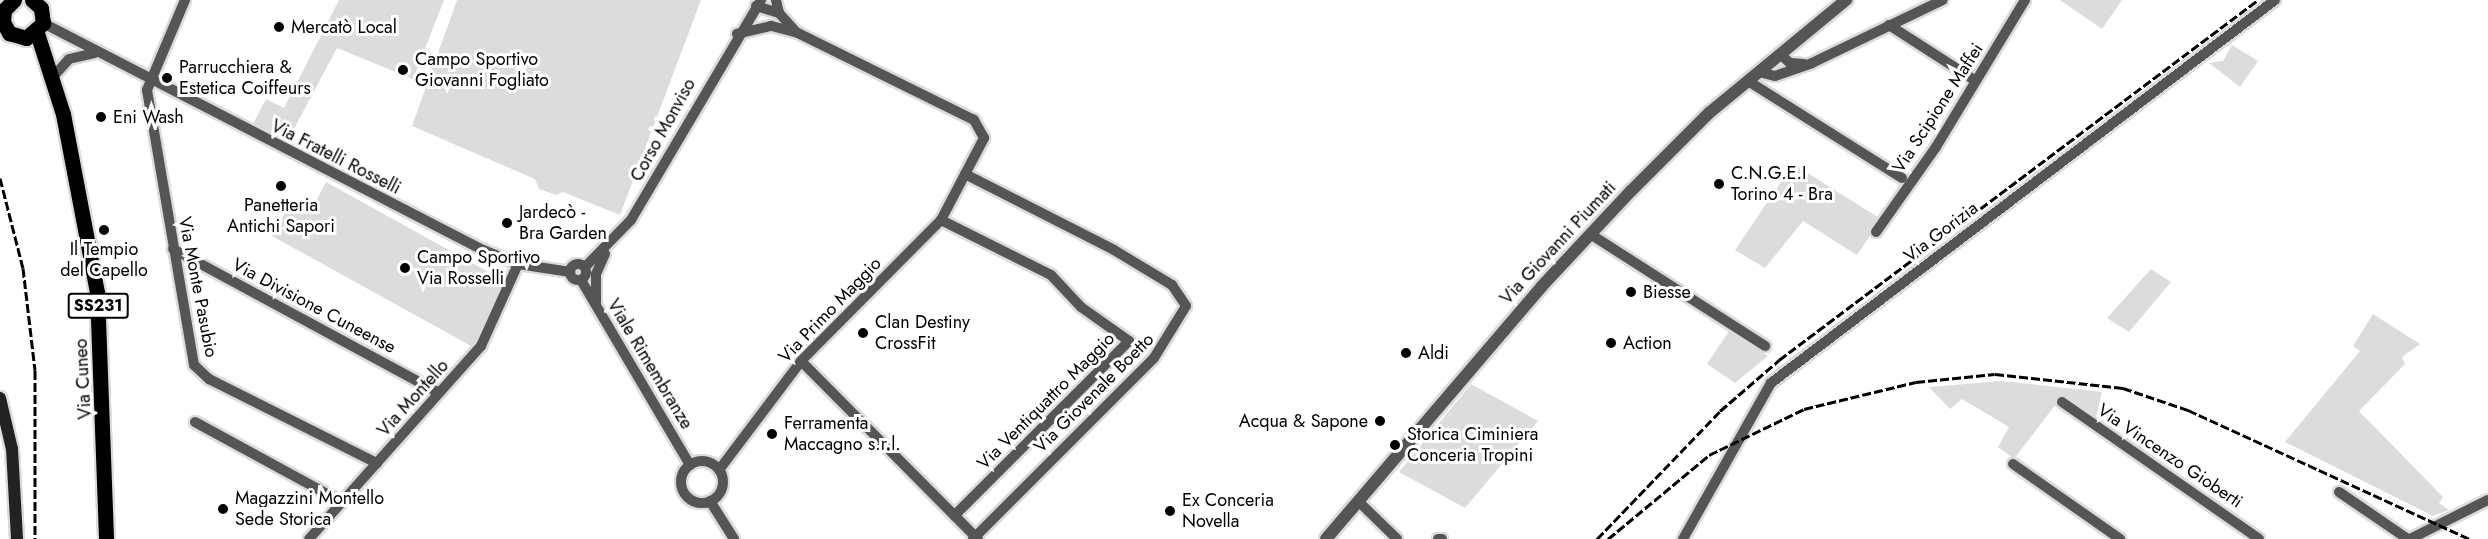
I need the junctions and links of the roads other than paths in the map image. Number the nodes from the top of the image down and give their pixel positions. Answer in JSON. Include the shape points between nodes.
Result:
{"nodes":[{"id":1,"x":13,"y":0,"type":"edge"},
{"id":2,"x":185,"y":0,"type":"edge"},
{"id":3,"x":776,"y":0,"type":"edge"},
{"id":4,"x":1846,"y":0,"type":"edge"},
{"id":5,"x":1943,"y":0,"type":"edge"},
{"id":6,"x":2025,"y":0,"type":"edge"},
{"id":7,"x":2275,"y":0,"type":"edge"},
{"id":8,"x":37,"y":1,"type":"edge"},
{"id":9,"x":759,"y":3,"type":"edge"},
{"id":10,"x":779,"y":14,"type":"junction"},
{"id":11,"x":771,"y":26,"type":"junction"},
{"id":12,"x":1889,"y":26,"type":"junction"},
{"id":13,"x":35,"y":31,"type":"junction"},
{"id":14,"x":798,"y":33,"type":"junction"},
{"id":15,"x":737,"y":34,"type":"junction"},
{"id":16,"x":94,"y":53,"type":"junction"},
{"id":17,"x":1780,"y":54,"type":"junction"},
{"id":18,"x":1807,"y":64,"type":"junction"},
{"id":19,"x":1759,"y":72,"type":"junction"},
{"id":20,"x":52,"y":78,"type":"junction"},
{"id":21,"x":1748,"y":81,"type":"junction"},
{"id":22,"x":1976,"y":81,"type":"junction"},
{"id":23,"x":149,"y":82,"type":"junction"},
{"id":24,"x":965,"y":174,"type":"junction"},
{"id":25,"x":1902,"y":178,"type":"dead end"},
{"id":26,"x":941,"y":220,"type":"junction"},
{"id":27,"x":1876,"y":231,"type":"dead end"},
{"id":28,"x":1590,"y":234,"type":"junction"},
{"id":29,"x":608,"y":248,"type":"junction"},
{"id":30,"x":173,"y":249,"type":"junction"},
{"id":31,"x":518,"y":264,"type":"junction"},
{"id":32,"x":585,"y":267,"type":"junction"},
{"id":33,"x":570,"y":272,"type":"junction"},
{"id":34,"x":581,"y":279,"type":"junction"},
{"id":35,"x":596,"y":305,"type":"junction"},
{"id":36,"x":1765,"y":346,"type":"dead end"},
{"id":37,"x":801,"y":361,"type":"junction"},
{"id":38,"x":439,"y":393,"type":"junction"},
{"id":39,"x":0,"y":398,"type":"edge"},
{"id":40,"x":2062,"y":402,"type":"dead end"},
{"id":41,"x":195,"y":422,"type":"dead end"},
{"id":42,"x":377,"y":463,"type":"junction"},
{"id":43,"x":2013,"y":464,"type":"dead end"},
{"id":44,"x":690,"y":465,"type":"junction"},
{"id":45,"x":719,"y":470,"type":"junction"},
{"id":46,"x":2339,"y":492,"type":"dead end"},
{"id":47,"x":2488,"y":500,"type":"edge"},
{"id":48,"x":710,"y":501,"type":"junction"},
{"id":49,"x":342,"y":502,"type":"junction"},
{"id":50,"x":1359,"y":502,"type":"junction"},
{"id":51,"x":954,"y":516,"type":"junction"},
{"id":52,"x":975,"y":538,"type":"edge"},
{"id":53,"x":17,"y":539,"type":"edge"},
{"id":54,"x":106,"y":539,"type":"edge"},
{"id":55,"x":309,"y":539,"type":"edge"},
{"id":56,"x":734,"y":539,"type":"edge"},
{"id":57,"x":1326,"y":539,"type":"edge"},
{"id":58,"x":1397,"y":539,"type":"edge"},
{"id":59,"x":1683,"y":539,"type":"edge"},
{"id":60,"x":2120,"y":539,"type":"edge"},
{"id":61,"x":2259,"y":539,"type":"edge"},
{"id":62,"x":2409,"y":539,"type":"edge"}],
"edges":[{"from":1,"to":13,"type":"main road","via":[[3,22],[9,33]]},
{"from":2,"to":23,"type":"street"},
{"from":3,"to":10,"type":"street"},
{"from":4,"to":17,"type":"street","name":"Via Giovanni Piumati"},
{"from":5,"to":12,"type":"street"},
{"from":6,"to":22,"type":"street","name":"Via Scipione Maffei"},
{"from":7,"to":59,"type":"street","name":"Via Gorizia","via":[[1771,383]]},
{"from":8,"to":13,"type":"main road"},
{"from":9,"to":10,"type":"street","name":"Via Primo Maggio"},
{"from":9,"to":11,"type":"street"},
{"from":9,"to":15,"type":"street","name":"Corso Monviso"},
{"from":10,"to":14,"type":"street","name":"Via Primo Maggio"},
{"from":11,"to":14,"type":"street","name":"Via Primo Maggio"},
{"from":11,"to":15,"type":"street","name":"Via Primo Maggio"},
{"from":12,"to":18,"type":"street"},
{"from":12,"to":22,"type":"street"},
{"from":13,"to":16,"type":"street","name":"Via Fratelli Rosselli"},
{"from":13,"to":20,"type":"main road","name":"Via Cuneo","number":"SS231"},
{"from":14,"to":24,"type":"street","name":"Via Primo Maggio","via":[[974,120],[984,138]]},
{"from":15,"to":29,"type":"street","name":"Corso Monviso","via":[[631,220]]},
{"from":16,"to":20,"type":"street","via":[[69,58]]},
{"from":16,"to":23,"type":"street","name":"Via Fratelli Rosselli"},
{"from":17,"to":18,"type":"street","via":[[1790,63]]},
{"from":17,"to":19,"type":"street","name":"Via Giovanni Piumati"},
{"from":18,"to":19,"type":"street","via":[[1775,76]]},
{"from":19,"to":21,"type":"street","name":"Via Giovanni Piumati"},
{"from":20,"to":54,"type":"main road","name":"Via Cuneo","number":"SS231","via":[[81,192],[97,292]]},
{"from":21,"to":25,"type":"street"},
{"from":21,"to":28,"type":"street","name":"Via Giovanni Piumati","via":[[1688,133]]},
{"from":22,"to":27,"type":"street","name":"Via Scipione Maffei"},
{"from":23,"to":30,"type":"street","name":"Via Monte Pasubio"},
{"from":23,"to":31,"type":"street","name":"Via Fratelli Rosselli"},
{"from":24,"to":26,"type":"street","name":"Via Primo Maggio"},
{"from":24,"to":52,"type":"street","name":"Via Giovenale Boetto","via":[[1114,250],[1179,291],[1186,300],[1184,315],[1154,358]]},
{"from":26,"to":37,"type":"street","name":"Via Primo Maggio"},
{"from":26,"to":51,"type":"street","name":"Via Ventiquattro Maggio","via":[[1051,275],[1082,307],[1129,341]]},
{"from":28,"to":36,"type":"street"},
{"from":28,"to":50,"type":"street","name":"Via Giovanni Piumati"},
{"from":29,"to":32,"type":"street","name":"Corso Monviso"},
{"from":29,"to":35,"type":"street","via":[[596,274]]},
{"from":30,"to":38,"type":"street","name":"Via Divisione Cuneense"},
{"from":30,"to":42,"type":"street","name":"Via Monte Pasubio","via":[[191,356],[199,372]]},
{"from":31,"to":33,"type":"street","name":"Via Fratelli Rosselli"},
{"from":31,"to":38,"type":"street","name":"Via Montello","via":[[491,330]]},
{"from":32,"to":33,"type":"street","via":[[576,264]]},
{"from":32,"to":34,"type":"street"},
{"from":33,"to":34,"type":"street"},
{"from":34,"to":35,"type":"street","name":"Viale Rimembranze"},
{"from":35,"to":44,"type":"street","name":"Viale Rimembranze"},
{"from":37,"to":45,"type":"street","name":"Via Primo Maggio"},
{"from":37,"to":51,"type":"street"},
{"from":38,"to":42,"type":"street","name":"Via Montello"},
{"from":39,"to":53,"type":"main road","via":[[12,449]]},
{"from":40,"to":61,"type":"street","name":"Via Vincenzo Gioberti"},
{"from":41,"to":49,"type":"street"},
{"from":42,"to":49,"type":"street","name":"Via Montello"},
{"from":43,"to":60,"type":"street"},
{"from":44,"to":45,"type":"street","via":[[709,463]]},
{"from":44,"to":48,"type":"street","via":[[682,475],[684,494],[694,502]]},
{"from":45,"to":48,"type":"street","via":[[721,490]]},
{"from":46,"to":62,"type":"street"},
{"from":47,"to":62,"type":"street"},
{"from":48,"to":56,"type":"street"},
{"from":49,"to":55,"type":"street","name":"Via Montello"},
{"from":50,"to":57,"type":"street","name":"Via Giovanni Piumati"},
{"from":50,"to":58,"type":"street"},
{"from":51,"to":52,"type":"street"}]}
